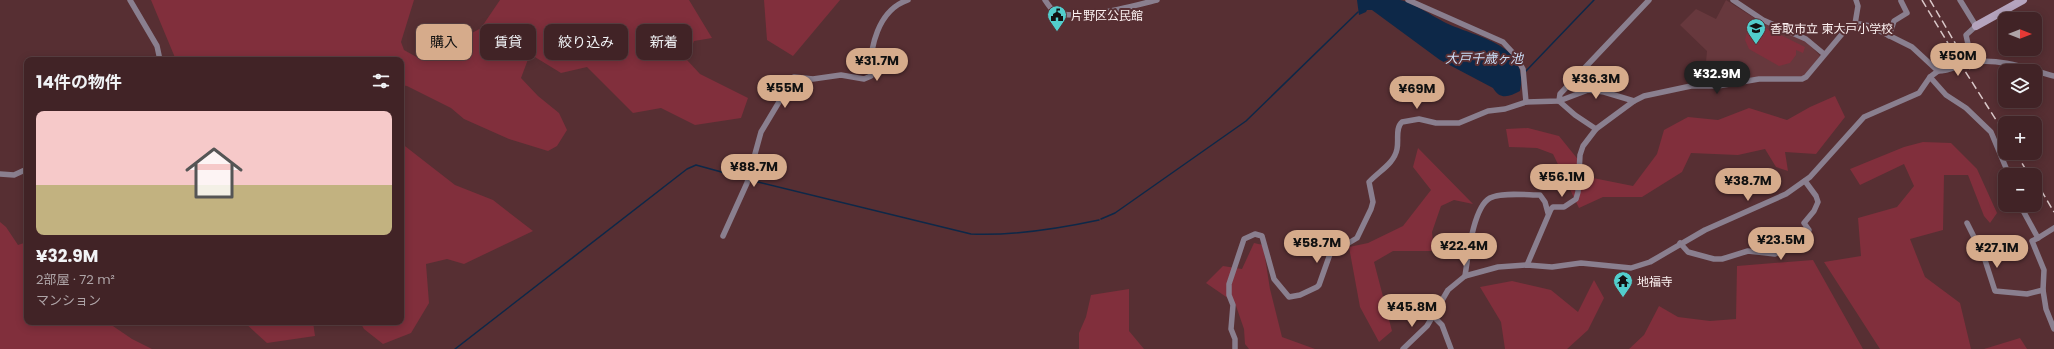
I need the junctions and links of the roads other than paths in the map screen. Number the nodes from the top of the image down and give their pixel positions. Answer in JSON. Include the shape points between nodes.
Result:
{"nodes":[{"id":1,"x":130,"y":0,"type":"edge"},
{"id":2,"x":908,"y":0,"type":"edge"},
{"id":3,"x":1045,"y":0,"type":"edge"},
{"id":4,"x":1157,"y":0,"type":"edge"},
{"id":5,"x":1408,"y":0,"type":"edge"},
{"id":6,"x":1649,"y":0,"type":"edge"},
{"id":7,"x":1733,"y":0,"type":"edge"},
{"id":8,"x":1856,"y":0,"type":"edge"},
{"id":9,"x":1960,"y":0,"type":"edge"},
{"id":10,"x":2023,"y":0,"type":"edge"},
{"id":11,"x":1901,"y":1,"type":"edge"},
{"id":12,"x":1855,"y":24,"type":"junction"},
{"id":13,"x":1976,"y":26,"type":"junction"},
{"id":14,"x":1889,"y":36,"type":"junction"},
{"id":15,"x":1824,"y":54,"type":"junction"},
{"id":16,"x":159,"y":57,"type":"edge"},
{"id":17,"x":1972,"y":62,"type":"junction"},
{"id":18,"x":1938,"y":71,"type":"junction"},
{"id":19,"x":2054,"y":76,"type":"edge"},
{"id":20,"x":1930,"y":77,"type":"junction"},
{"id":21,"x":1559,"y":100,"type":"junction"},
{"id":22,"x":1634,"y":101,"type":"junction"},
{"id":23,"x":1526,"y":102,"type":"junction"},
{"id":24,"x":1596,"y":129,"type":"junction"},
{"id":25,"x":2006,"y":168,"type":"edge"},
{"id":26,"x":24,"y":170,"type":"edge"},
{"id":27,"x":0,"y":174,"type":"edge"},
{"id":28,"x":1805,"y":182,"type":"junction"},
{"id":29,"x":2024,"y":212,"type":"edge"},
{"id":30,"x":1548,"y":213,"type":"junction"},
{"id":31,"x":1967,"y":223,"type":"dead end"},
{"id":32,"x":2054,"y":228,"type":"edge"},
{"id":33,"x":723,"y":236,"type":"dead end"},
{"id":34,"x":2038,"y":238,"type":"junction"},
{"id":35,"x":1680,"y":243,"type":"junction"},
{"id":36,"x":1527,"y":265,"type":"junction"},
{"id":37,"x":1465,"y":276,"type":"junction"},
{"id":38,"x":2043,"y":290,"type":"junction"},
{"id":39,"x":1433,"y":316,"type":"junction"},
{"id":40,"x":2054,"y":329,"type":"edge"},
{"id":41,"x":1235,"y":349,"type":"edge"},
{"id":42,"x":1403,"y":349,"type":"edge"},
{"id":43,"x":1451,"y":349,"type":"edge"}],
"edges":[{"from":1,"to":16,"type":"street","via":[[157,46]]},
{"from":2,"to":33,"type":"street","via":[[892,10],[883,20],[872,48],[871,76],[864,79],[841,75],[813,79],[794,77],[762,132],[747,183]]},
{"from":3,"to":4,"type":"street","via":[[1053,10],[1089,15]]},
{"from":5,"to":23,"type":"street","via":[[1503,42],[1524,69]]},
{"from":6,"to":21,"type":"street","via":[[1560,94]]},
{"from":7,"to":15,"type":"street","via":[[1763,20],[1806,39]]},
{"from":8,"to":12,"type":"street","via":[[1858,6]]},
{"from":9,"to":13,"type":"street"},
{"from":10,"to":13,"type":"main road"},
{"from":11,"to":14,"type":"street","via":[[1907,13],[1894,21]]},
{"from":12,"to":14,"type":"street","via":[[1866,25]]},
{"from":12,"to":15,"type":"street","via":[[1847,28]]},
{"from":13,"to":17,"type":"street","via":[[1966,35]]},
{"from":14,"to":18,"type":"street","via":[[1918,51]]},
{"from":15,"to":22,"type":"street","via":[[1806,77],[1802,78],[1759,79],[1718,86],[1691,86],[1644,96]]},
{"from":17,"to":18,"type":"street"},
{"from":17,"to":19,"type":"street","via":[[2005,63]]},
{"from":18,"to":20,"type":"street"},
{"from":20,"to":25,"type":"street","via":[[1946,95],[1966,108],[1991,132]]},
{"from":20,"to":28,"type":"street","via":[[1919,93],[1864,116]]},
{"from":21,"to":22,"type":"street","via":[[1588,90]]},
{"from":21,"to":23,"type":"street"},
{"from":21,"to":24,"type":"street"},
{"from":22,"to":24,"type":"street"},
{"from":23,"to":41,"type":"street","via":[[1488,111],[1458,123],[1436,123],[1420,119],[1402,122],[1399,125],[1397,150],[1392,160],[1369,182],[1373,202],[1357,238],[1330,254],[1319,285],[1309,292],[1289,297],[1274,279],[1262,236],[1255,234],[1244,239],[1229,284],[1229,295],[1233,305],[1231,329]]},
{"from":24,"to":30,"type":"street","via":[[1582,148],[1576,199],[1564,207],[1553,207]]},
{"from":26,"to":27,"type":"street","via":[[14,175]]},
{"from":28,"to":35,"type":"street","via":[[1786,194]]},
{"from":28,"to":35,"type":"street","via":[[1818,202],[1804,223],[1809,230],[1804,243],[1774,254],[1748,251],[1714,260],[1688,252]]},
{"from":29,"to":34,"type":"street"},
{"from":30,"to":36,"type":"street"},
{"from":30,"to":37,"type":"street","via":[[1540,195],[1490,198],[1480,209],[1475,224]]},
{"from":31,"to":38,"type":"street","via":[[1984,257],[1995,291],[2027,294]]},
{"from":32,"to":34,"type":"street"},
{"from":34,"to":38,"type":"street","via":[[2032,241],[2044,270]]},
{"from":35,"to":36,"type":"street","via":[[1650,262],[1631,268],[1581,263],[1552,267]]},
{"from":36,"to":37,"type":"street","via":[[1498,267]]},
{"from":37,"to":39,"type":"street","via":[[1448,290]]},
{"from":38,"to":40,"type":"street","via":[[2046,310]]},
{"from":39,"to":42,"type":"street","via":[[1427,326]]},
{"from":39,"to":43,"type":"street","via":[[1442,325]]}]}
